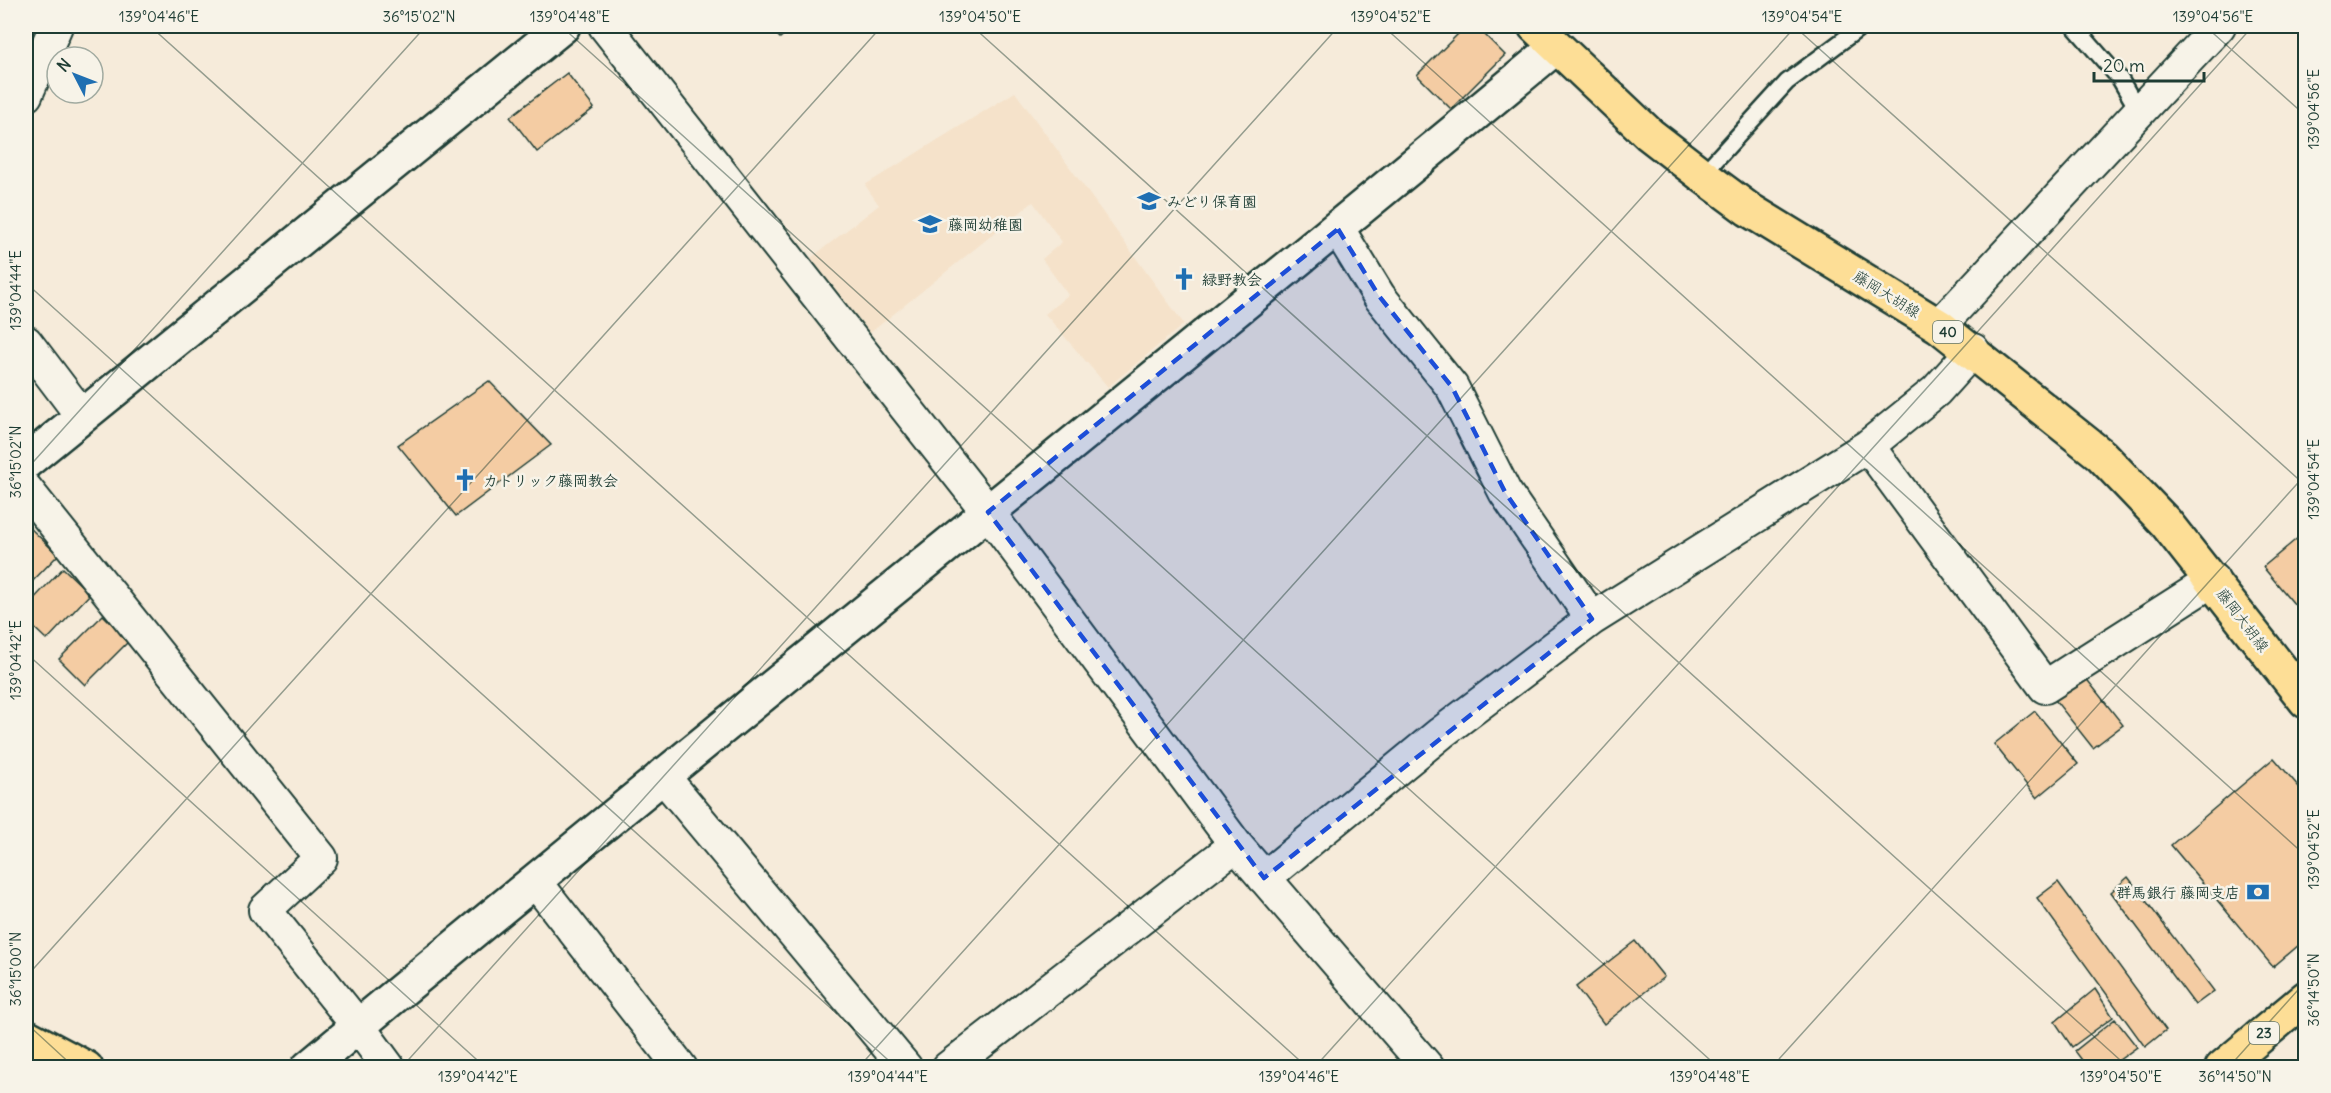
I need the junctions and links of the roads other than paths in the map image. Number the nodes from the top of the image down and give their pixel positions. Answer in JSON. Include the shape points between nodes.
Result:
{"nodes":[{"id":1,"x":56,"y":26,"type":"edge"},
{"id":2,"x":563,"y":26,"type":"edge"},
{"id":3,"x":605,"y":26,"type":"edge"},
{"id":4,"x":1863,"y":26,"type":"edge"},
{"id":5,"x":2074,"y":26,"type":"edge"},
{"id":6,"x":2219,"y":26,"type":"edge"},
{"id":7,"x":1546,"y":36,"type":"edge"},
{"id":8,"x":26,"y":95,"type":"edge"},
{"id":9,"x":2139,"y":111,"type":"junction"},
{"id":10,"x":1702,"y":175,"type":"junction"},
{"id":11,"x":1338,"y":229,"type":"junction"},
{"id":12,"x":1939,"y":326,"type":"junction"},
{"id":13,"x":26,"y":342,"type":"edge"},
{"id":14,"x":1973,"y":350,"type":"junction"},
{"id":15,"x":82,"y":416,"type":"junction"},
{"id":16,"x":1868,"y":446,"type":"junction"},
{"id":17,"x":26,"y":462,"type":"edge"},
{"id":18,"x":26,"y":489,"type":"edge"},
{"id":19,"x":988,"y":512,"type":"junction"},
{"id":20,"x":2213,"y":580,"type":"junction"},
{"id":21,"x":1592,"y":619,"type":"junction"},
{"id":22,"x":2300,"y":683,"type":"edge"},
{"id":23,"x":662,"y":775,"type":"junction"},
{"id":24,"x":1236,"y":845,"type":"junction"},
{"id":25,"x":1264,"y":878,"type":"junction"},
{"id":26,"x":535,"y":881,"type":"junction"},
{"id":27,"x":2306,"y":998,"type":"edge"},
{"id":28,"x":358,"y":1026,"type":"junction"},
{"id":29,"x":26,"y":1036,"type":"edge"},
{"id":30,"x":86,"y":1068,"type":"edge"},
{"id":31,"x":308,"y":1068,"type":"edge"},
{"id":32,"x":389,"y":1068,"type":"edge"},
{"id":33,"x":681,"y":1068,"type":"edge"},
{"id":34,"x":906,"y":1068,"type":"edge"},
{"id":35,"x":948,"y":1068,"type":"edge"},
{"id":36,"x":1428,"y":1068,"type":"edge"},
{"id":37,"x":2222,"y":1068,"type":"edge"}],
"edges":[{"from":1,"to":8,"type":"street"},
{"from":2,"to":15,"type":"street"},
{"from":3,"to":19,"type":"street"},
{"from":4,"to":10,"type":"lane","via":[[1787,82]]},
{"from":5,"to":9,"type":"lane","via":[[2120,80]]},
{"from":6,"to":9,"type":"street"},
{"from":7,"to":10,"type":"main road","name":"藤岡大胡線","number":"40","via":[[1649,134]]},
{"from":7,"to":11,"type":"street"},
{"from":9,"to":12,"type":"street"},
{"from":10,"to":12,"type":"main road","name":"藤岡大胡線","number":"40","via":[[1748,209]]},
{"from":11,"to":19,"type":"street"},
{"from":11,"to":21,"type":"street","via":[[1379,296],[1452,387],[1505,492]]},
{"from":12,"to":14,"type":"main road","name":"藤岡大胡線","number":"40"},
{"from":13,"to":15,"type":"street"},
{"from":14,"to":16,"type":"street","via":[[1936,391]]},
{"from":14,"to":20,"type":"main road","name":"藤岡大胡線","number":"40","via":[[2101,455],[2166,523]]},
{"from":15,"to":17,"type":"street"},
{"from":16,"to":20,"type":"street","via":[[2045,687]]},
{"from":16,"to":21,"type":"street"},
{"from":18,"to":28,"type":"street","via":[[321,858],[265,910]]},
{"from":19,"to":23,"type":"street"},
{"from":19,"to":24,"type":"street"},
{"from":20,"to":22,"type":"main road","name":"藤岡大胡線","number":"40"},
{"from":21,"to":25,"type":"street","via":[[1441,733]]},
{"from":23,"to":26,"type":"street"},
{"from":23,"to":34,"type":"street"},
{"from":24,"to":25,"type":"street"},
{"from":24,"to":35,"type":"street"},
{"from":25,"to":36,"type":"street"},
{"from":26,"to":28,"type":"street"},
{"from":26,"to":33,"type":"street"},
{"from":27,"to":37,"type":"main road","number":"23"},
{"from":28,"to":31,"type":"street"},
{"from":28,"to":32,"type":"street"},
{"from":29,"to":30,"type":"main road"}]}
